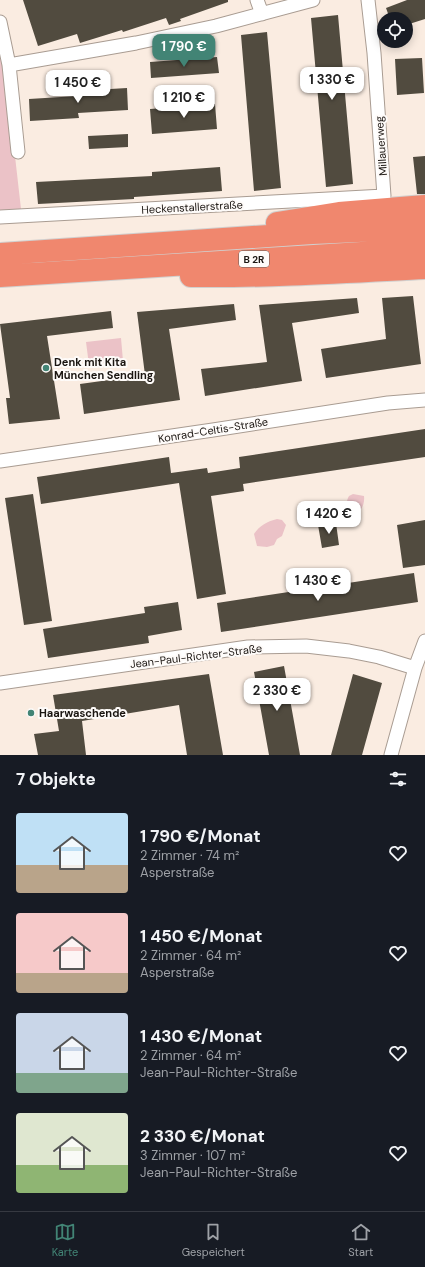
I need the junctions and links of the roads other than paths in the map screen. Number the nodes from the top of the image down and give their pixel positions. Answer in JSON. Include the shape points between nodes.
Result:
{"nodes":[{"id":1,"x":257,"y":0,"type":"edge"},
{"id":2,"x":313,"y":0,"type":"edge"},
{"id":3,"x":368,"y":0,"type":"edge"},
{"id":4,"x":262,"y":14,"type":"junction"},
{"id":5,"x":0,"y":22,"type":"edge"},
{"id":6,"x":9,"y":65,"type":"junction"},
{"id":7,"x":18,"y":152,"type":"dead end"},
{"id":8,"x":384,"y":196,"type":"joint"},
{"id":9,"x":425,"y":206,"type":"edge"},
{"id":10,"x":0,"y":217,"type":"edge"},
{"id":11,"x":425,"y":228,"type":"edge"},
{"id":12,"x":208,"y":241,"type":"junction"},
{"id":13,"x":425,"y":249,"type":"edge"},
{"id":14,"x":0,"y":254,"type":"edge"},
{"id":15,"x":425,"y":268,"type":"edge"},
{"id":16,"x":82,"y":272,"type":"junction"},
{"id":17,"x":0,"y":276,"type":"edge"},
{"id":18,"x":425,"y":400,"type":"edge"},
{"id":19,"x":0,"y":461,"type":"edge"},
{"id":20,"x":425,"y":641,"type":"edge"},
{"id":21,"x":415,"y":668,"type":"junction"},
{"id":22,"x":0,"y":683,"type":"edge"},
{"id":23,"x":390,"y":755,"type":"edge"}],
"edges":[{"from":1,"to":4,"type":"street"},
{"from":2,"to":4,"type":"street"},
{"from":3,"to":8,"type":"street","name":"Millauerweg","via":[[374,48]]},
{"from":4,"to":6,"type":"street","via":[[143,41]]},
{"from":5,"to":6,"type":"street"},
{"from":6,"to":7,"type":"street"},
{"from":8,"to":10,"type":"street","name":"Heckenstallerstraße"},
{"from":9,"to":12,"type":"highway","via":[[331,214],[248,228]]},
{"from":11,"to":12,"type":"highway","number":"B 2R"},
{"from":12,"to":14,"type":"highway","number":"B 2R"},
{"from":13,"to":16,"type":"highway","number":"B 2R"},
{"from":15,"to":16,"type":"highway","via":[[228,277]]},
{"from":16,"to":17,"type":"highway","number":"B 2R"},
{"from":18,"to":19,"type":"street","name":"Konrad-Celtis-Straße","via":[[388,403]]},
{"from":20,"to":21,"type":"street"},
{"from":21,"to":22,"type":"street","name":"Jean-Paul-Richter-Straße","via":[[349,651],[306,646],[248,647]]},
{"from":21,"to":23,"type":"street"}]}
